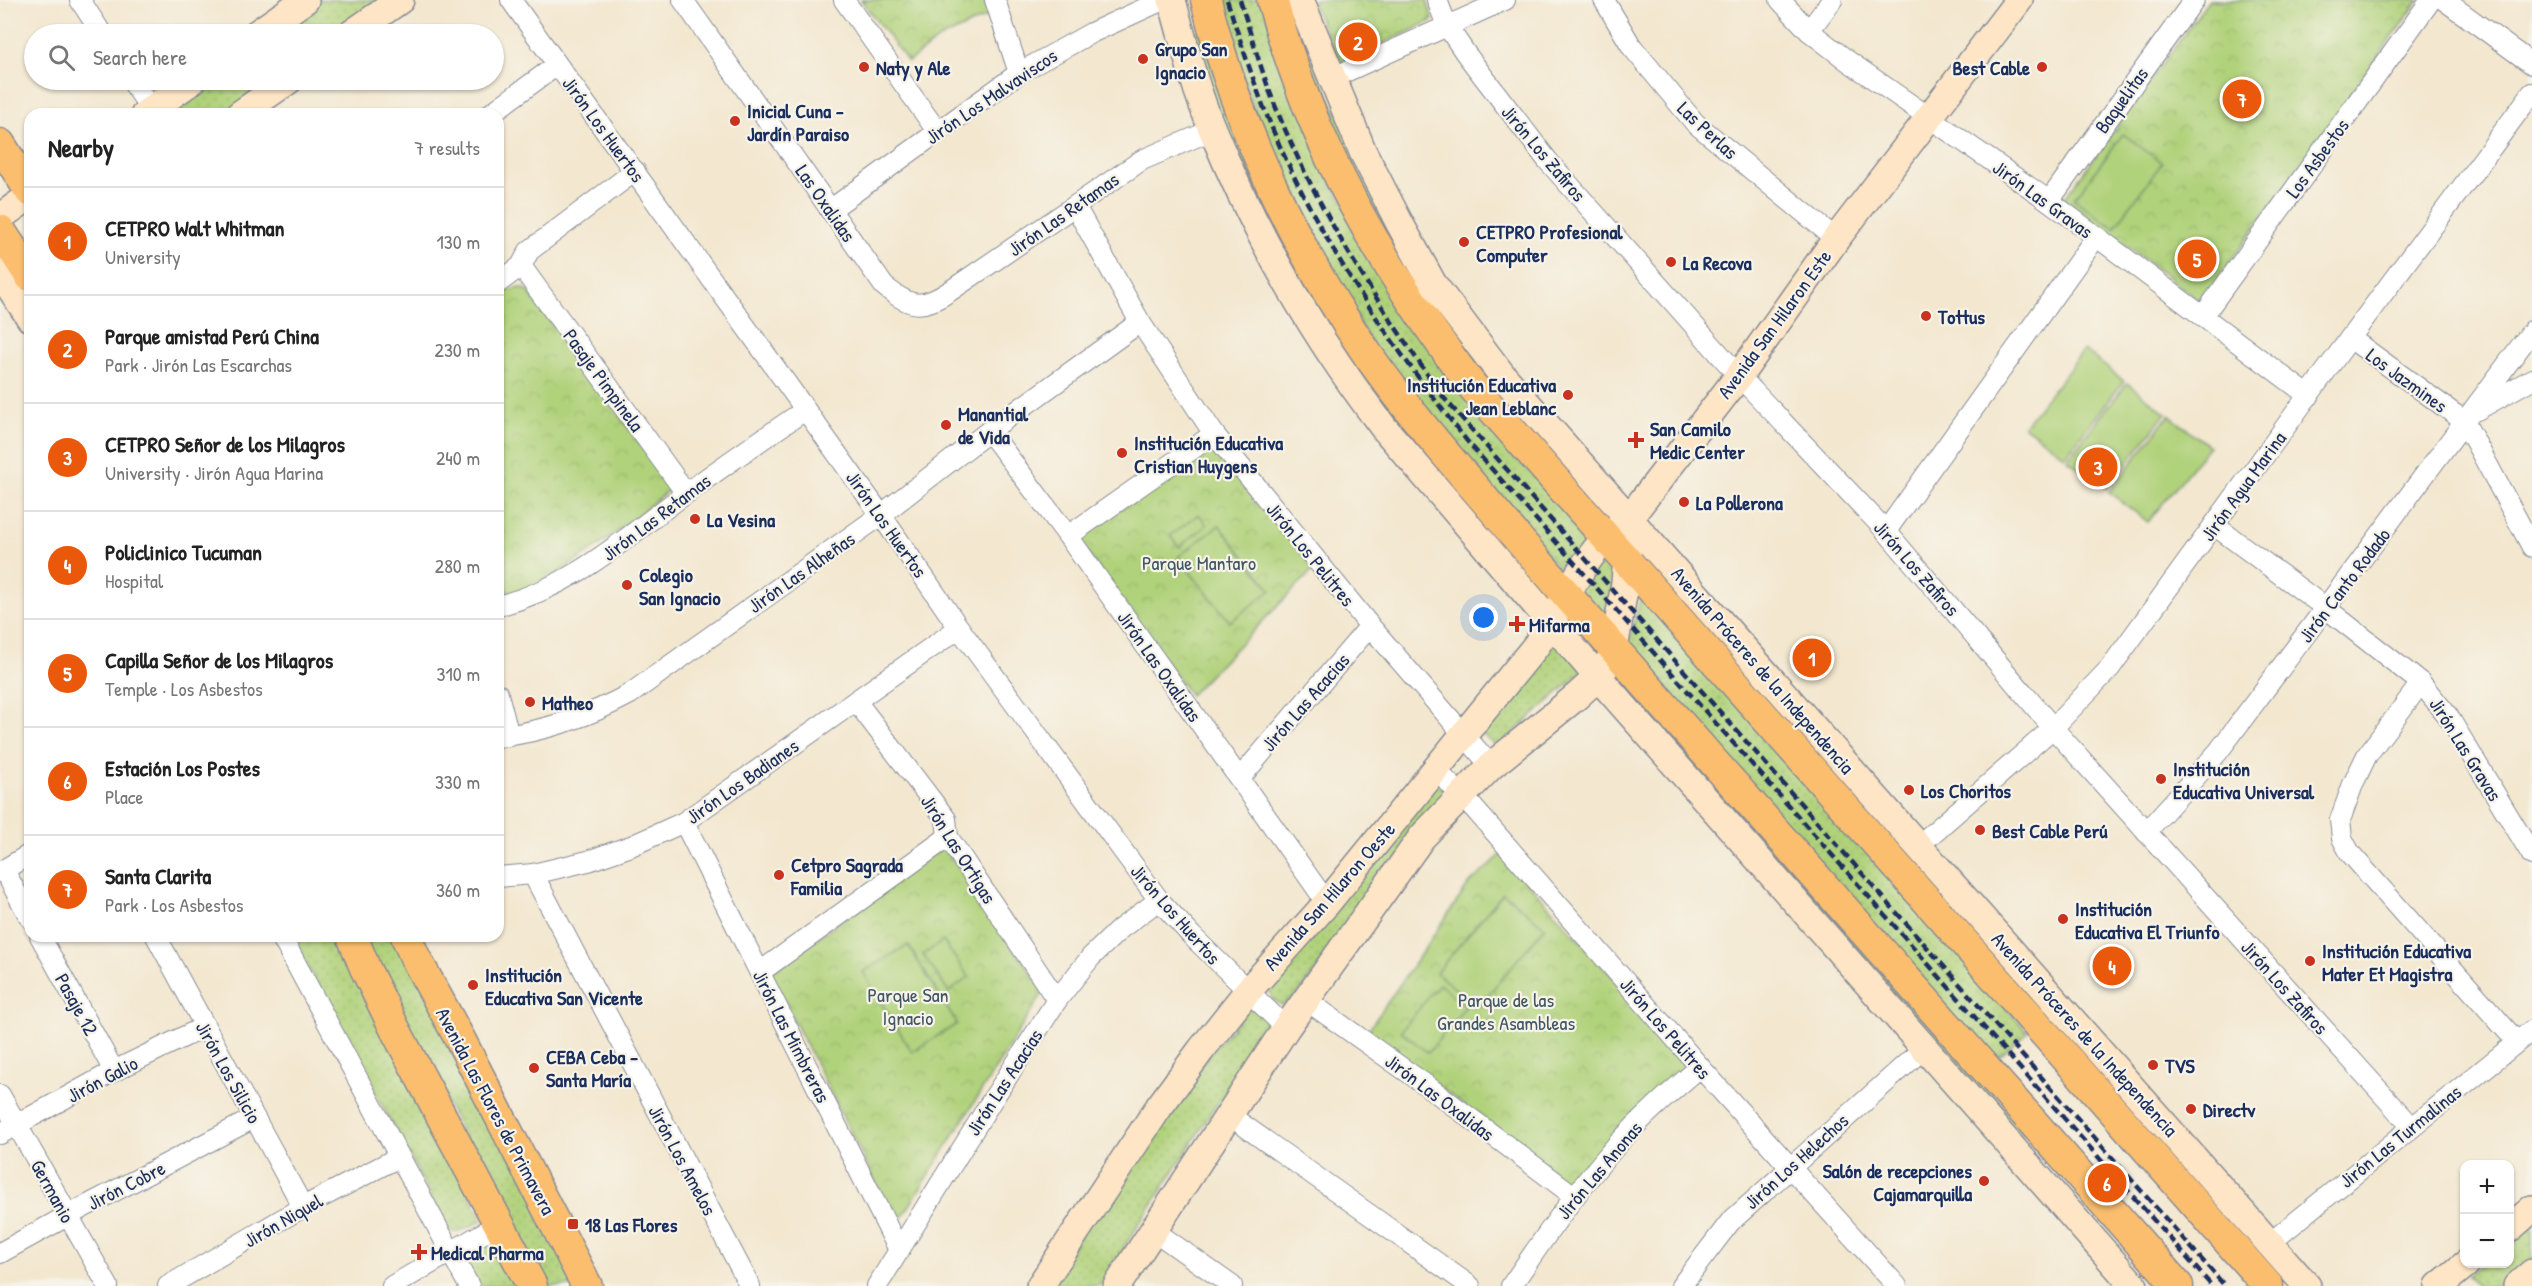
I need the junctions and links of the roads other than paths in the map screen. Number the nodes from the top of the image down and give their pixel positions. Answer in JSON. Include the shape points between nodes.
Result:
{"nodes":[{"id":1,"x":80,"y":0,"type":"edge"},
{"id":2,"x":305,"y":0,"type":"edge"},
{"id":3,"x":400,"y":0,"type":"edge"},
{"id":4,"x":511,"y":0,"type":"edge"},
{"id":5,"x":683,"y":0,"type":"edge"},
{"id":6,"x":844,"y":0,"type":"edge"},
{"id":7,"x":994,"y":0,"type":"edge"},
{"id":8,"x":1163,"y":0,"type":"edge"},
{"id":9,"x":1172,"y":0,"type":"edge"},
{"id":10,"x":1206,"y":0,"type":"edge"},
{"id":11,"x":1272,"y":0,"type":"edge"},
{"id":12,"x":1300,"y":0,"type":"edge"},
{"id":13,"x":1437,"y":0,"type":"edge"},
{"id":14,"x":1505,"y":0,"type":"edge"},
{"id":15,"x":1604,"y":0,"type":"edge"},
{"id":16,"x":1780,"y":0,"type":"edge"},
{"id":17,"x":1832,"y":0,"type":"edge"},
{"id":18,"x":2019,"y":0,"type":"edge"},
{"id":19,"x":2194,"y":0,"type":"edge"},
{"id":20,"x":2431,"y":0,"type":"edge"},
{"id":21,"x":2444,"y":0,"type":"edge"},
{"id":22,"x":96,"y":24,"type":"edge"},
{"id":23,"x":270,"y":24,"type":"edge"},
{"id":24,"x":365,"y":24,"type":"edge"},
{"id":25,"x":1447,"y":26,"type":"junction"},
{"id":26,"x":1809,"y":31,"type":"junction"},
{"id":27,"x":2532,"y":64,"type":"edge"},
{"id":28,"x":557,"y":65,"type":"junction"},
{"id":29,"x":1019,"y":73,"type":"junction"},
{"id":30,"x":1332,"y":78,"type":"junction"},
{"id":31,"x":136,"y":90,"type":"edge"},
{"id":32,"x":179,"y":90,"type":"edge"},
{"id":33,"x":274,"y":90,"type":"edge"},
{"id":34,"x":2530,"y":99,"type":"edge"},
{"id":35,"x":146,"y":108,"type":"edge"},
{"id":36,"x":154,"y":108,"type":"edge"},
{"id":37,"x":248,"y":108,"type":"edge"},
{"id":38,"x":498,"y":108,"type":"edge"},
{"id":39,"x":1929,"y":119,"type":"junction"},
{"id":40,"x":1212,"y":130,"type":"junction"},
{"id":41,"x":937,"y":131,"type":"junction"},
{"id":42,"x":0,"y":144,"type":"edge"},
{"id":43,"x":635,"y":171,"type":"junction"},
{"id":44,"x":24,"y":181,"type":"edge"},
{"id":45,"x":24,"y":200,"type":"edge"},
{"id":46,"x":2049,"y":201,"type":"junction"},
{"id":47,"x":1075,"y":206,"type":"junction"},
{"id":48,"x":830,"y":210,"type":"junction"},
{"id":49,"x":0,"y":217,"type":"edge"},
{"id":50,"x":0,"y":230,"type":"edge"},
{"id":51,"x":2096,"y":237,"type":"junction"},
{"id":52,"x":1836,"y":239,"type":"junction"},
{"id":53,"x":522,"y":266,"type":"junction"},
{"id":54,"x":21,"y":270,"type":"edge"},
{"id":55,"x":504,"y":279,"type":"edge"},
{"id":56,"x":24,"y":286,"type":"edge"},
{"id":57,"x":917,"y":305,"type":"joint"},
{"id":58,"x":2203,"y":316,"type":"junction"},
{"id":59,"x":1140,"y":322,"type":"junction"},
{"id":60,"x":2532,"y":331,"type":"edge"},
{"id":61,"x":2350,"y":338,"type":"junction"},
{"id":62,"x":1739,"y":376,"type":"junction"},
{"id":63,"x":2532,"y":380,"type":"edge"},
{"id":64,"x":2309,"y":396,"type":"junction"},
{"id":65,"x":805,"y":410,"type":"junction"},
{"id":66,"x":2467,"y":418,"type":"junction"},
{"id":67,"x":989,"y":431,"type":"junction"},
{"id":68,"x":1214,"y":434,"type":"junction"},
{"id":69,"x":686,"y":493,"type":"junction"},
{"id":70,"x":881,"y":515,"type":"junction"},
{"id":71,"x":1630,"y":518,"type":"junction"},
{"id":72,"x":2214,"y":525,"type":"junction"},
{"id":73,"x":1886,"y":531,"type":"junction"},
{"id":74,"x":1068,"y":536,"type":"junction"},
{"id":75,"x":1605,"y":537,"type":"junction"},
{"id":76,"x":2532,"y":547,"type":"edge"},
{"id":77,"x":1625,"y":560,"type":"junction"},
{"id":78,"x":1566,"y":594,"type":"junction"},
{"id":79,"x":504,"y":604,"type":"edge"},
{"id":80,"x":2327,"y":609,"type":"junction"},
{"id":81,"x":1552,"y":623,"type":"junction"},
{"id":82,"x":1370,"y":626,"type":"junction"},
{"id":83,"x":959,"y":628,"type":"junction"},
{"id":84,"x":1614,"y":649,"type":"junction"},
{"id":85,"x":1598,"y":677,"type":"junction"},
{"id":86,"x":2421,"y":683,"type":"junction"},
{"id":87,"x":856,"y":701,"type":"junction"},
{"id":88,"x":2053,"y":728,"type":"junction"},
{"id":89,"x":1464,"y":735,"type":"junction"},
{"id":90,"x":504,"y":736,"type":"edge"},
{"id":91,"x":1491,"y":766,"type":"junction"},
{"id":92,"x":1436,"y":770,"type":"junction"},
{"id":93,"x":1239,"y":778,"type":"junction"},
{"id":94,"x":1462,"y":795,"type":"junction"},
{"id":95,"x":684,"y":822,"type":"junction"},
{"id":96,"x":2146,"y":832,"type":"junction"},
{"id":97,"x":948,"y":837,"type":"junction"},
{"id":98,"x":1918,"y":846,"type":"junction"},
{"id":99,"x":2532,"y":855,"type":"edge"},
{"id":100,"x":24,"y":858,"type":"edge"},
{"id":101,"x":2,"y":871,"type":"edge"},
{"id":102,"x":533,"y":874,"type":"junction"},
{"id":103,"x":504,"y":876,"type":"edge"},
{"id":104,"x":1159,"y":900,"type":"junction"},
{"id":105,"x":1327,"y":903,"type":"junction"},
{"id":106,"x":24,"y":908,"type":"edge"},
{"id":107,"x":43,"y":942,"type":"edge"},
{"id":108,"x":159,"y":942,"type":"edge"},
{"id":109,"x":284,"y":942,"type":"edge"},
{"id":110,"x":354,"y":942,"type":"edge"},
{"id":111,"x":409,"y":942,"type":"edge"},
{"id":112,"x":760,"y":972,"type":"junction"},
{"id":113,"x":1247,"y":992,"type":"junction"},
{"id":114,"x":1058,"y":1000,"type":"junction"},
{"id":115,"x":1306,"y":1000,"type":"junction"},
{"id":116,"x":204,"y":1027,"type":"junction"},
{"id":117,"x":1286,"y":1028,"type":"junction"},
{"id":118,"x":2524,"y":1036,"type":"edge"},
{"id":119,"x":1924,"y":1048,"type":"junction"},
{"id":120,"x":1700,"y":1067,"type":"junction"},
{"id":121,"x":114,"y":1071,"type":"junction"},
{"id":122,"x":0,"y":1095,"type":"edge"},
{"id":123,"x":1229,"y":1115,"type":"junction"},
{"id":124,"x":254,"y":1118,"type":"junction"},
{"id":125,"x":2411,"y":1126,"type":"junction"},
{"id":126,"x":8,"y":1130,"type":"edge"},
{"id":127,"x":399,"y":1156,"type":"junction"},
{"id":128,"x":1789,"y":1166,"type":"junction"},
{"id":129,"x":1574,"y":1196,"type":"junction"},
{"id":130,"x":303,"y":1207,"type":"junction"},
{"id":131,"x":2532,"y":1209,"type":"edge"},
{"id":132,"x":67,"y":1216,"type":"junction"},
{"id":133,"x":499,"y":1224,"type":"junction"},
{"id":134,"x":2514,"y":1225,"type":"edge"},
{"id":135,"x":1153,"y":1230,"type":"junction"},
{"id":136,"x":2270,"y":1243,"type":"junction"},
{"id":137,"x":899,"y":1250,"type":"junction"},
{"id":138,"x":451,"y":1252,"type":"junction"},
{"id":139,"x":0,"y":1253,"type":"edge"},
{"id":140,"x":2460,"y":1268,"type":"edge"},
{"id":141,"x":1690,"y":1282,"type":"edge"},
{"id":142,"x":2441,"y":1285,"type":"edge"},
{"id":143,"x":108,"y":1286,"type":"edge"},
{"id":144,"x":168,"y":1286,"type":"edge"},
{"id":145,"x":392,"y":1286,"type":"edge"},
{"id":146,"x":469,"y":1286,"type":"edge"},
{"id":147,"x":532,"y":1286,"type":"edge"},
{"id":148,"x":587,"y":1286,"type":"edge"},
{"id":149,"x":750,"y":1286,"type":"edge"},
{"id":150,"x":877,"y":1286,"type":"edge"},
{"id":151,"x":1040,"y":1286,"type":"edge"},
{"id":152,"x":1117,"y":1286,"type":"edge"},
{"id":153,"x":1232,"y":1286,"type":"edge"},
{"id":154,"x":1470,"y":1286,"type":"edge"},
{"id":155,"x":1511,"y":1286,"type":"edge"},
{"id":156,"x":1897,"y":1286,"type":"edge"},
{"id":157,"x":2134,"y":1286,"type":"edge"},
{"id":158,"x":2178,"y":1286,"type":"edge"},
{"id":159,"x":2268,"y":1286,"type":"edge"},
{"id":160,"x":2307,"y":1286,"type":"edge"}],
"edges":[{"from":1,"to":22,"type":"street"},
{"from":2,"to":23,"type":"main road"},
{"from":3,"to":24,"type":"main road"},
{"from":4,"to":28,"type":"street","name":"Jirón Los Huertos"},
{"from":5,"to":48,"type":"street","name":"Las Oxalidas"},
{"from":6,"to":41,"type":"street"},
{"from":7,"to":29,"type":"street"},
{"from":8,"to":29,"type":"street","name":"Jirón Los Malvaviscos","via":[[1091,33]]},
{"from":9,"to":40,"type":"main road"},
{"from":10,"to":78,"type":"main road","via":[[1230,82],[1261,160],[1342,316],[1426,431]]},
{"from":11,"to":75,"type":"main road","name":"Avenida Próceres de la Independencia","via":[[1292,64],[1337,175],[1392,274],[1427,328],[1473,387]]},
{"from":12,"to":30,"type":"main road","name":"Avenida Próceres de la Independencia"},
{"from":13,"to":25,"type":"street","name":"Jirón Los Zafiros"},
{"from":14,"to":25,"type":"street"},
{"from":15,"to":52,"type":"street","name":"Las Perlas","via":[[1632,47],[1695,123]]},
{"from":16,"to":26,"type":"street","name":"Jirón Las Gravas"},
{"from":17,"to":26,"type":"street"},
{"from":18,"to":39,"type":"main road","name":"Avenida San Hilaron Este"},
{"from":19,"to":46,"type":"street","name":"Baquelitas"},
{"from":20,"to":58,"type":"street","name":"Los Asbestos"},
{"from":21,"to":27,"type":"street"},
{"from":25,"to":30,"type":"street"},
{"from":25,"to":62,"type":"street","name":"Jirón Los Zafiros","via":[[1548,161]]},
{"from":26,"to":39,"type":"street","name":"Jirón Las Gravas"},
{"from":28,"to":38,"type":"street"},
{"from":28,"to":43,"type":"street","name":"Jirón Los Huertos"},
{"from":29,"to":41,"type":"street","name":"Jirón Los Malvaviscos"},
{"from":30,"to":71,"type":"main road","name":"Avenida Próceres de la Independencia","via":[[1364,152],[1433,284],[1502,375]]},
{"from":31,"to":35,"type":"street"},
{"from":32,"to":36,"type":"main road"},
{"from":33,"to":37,"type":"main road"},
{"from":34,"to":61,"type":"street","name":"Jirón Agua Marina"},
{"from":39,"to":46,"type":"street","name":"Jirón Las Gravas"},
{"from":39,"to":52,"type":"main road","name":"Avenida San Hilaron Este"},
{"from":40,"to":47,"type":"street","name":"Jirón Las Retamas","via":[[1142,160]]},
{"from":40,"to":81,"type":"main road","via":[[1265,243],[1343,372],[1384,428]]},
{"from":41,"to":48,"type":"street","name":"Jirón Los Malvaviscos"},
{"from":42,"to":44,"type":"main road"},
{"from":43,"to":53,"type":"street","via":[[529,251]]},
{"from":43,"to":65,"type":"street","name":"Jirón Los Huertos"},
{"from":45,"to":49,"type":"main road"},
{"from":46,"to":51,"type":"street","name":"Jirón Las Gravas"},
{"from":47,"to":57,"type":"street","name":"Jirón Las Retamas","via":[[936,300]]},
{"from":47,"to":59,"type":"street","name":"Jirón Los Pelitres"},
{"from":48,"to":57,"type":"street","name":"Las Oxalidas","via":[[884,286],[900,299]]},
{"from":50,"to":54,"type":"main road"},
{"from":51,"to":58,"type":"street","name":"Jirón Las Gravas"},
{"from":51,"to":73,"type":"street"},
{"from":52,"to":62,"type":"main road","name":"Avenida San Hilaron Este"},
{"from":53,"to":55,"type":"street"},
{"from":53,"to":69,"type":"street","name":"Pasaje Pimpinela"},
{"from":54,"to":56,"type":"main road"},
{"from":58,"to":64,"type":"street","name":"Jirón Las Gravas"},
{"from":59,"to":67,"type":"street","name":"Jirón Las Alheñas"},
{"from":59,"to":68,"type":"street","name":"Jirón Los Pelitres"},
{"from":60,"to":66,"type":"street","name":"Jirón Canto Rodado"},
{"from":61,"to":64,"type":"street","name":"Jirón Agua Marina"},
{"from":61,"to":66,"type":"street","name":"Los Jazmines"},
{"from":62,"to":71,"type":"main road","name":"Avenida San Hilaron Este"},
{"from":62,"to":73,"type":"street","name":"Jirón Los Zafiros"},
{"from":63,"to":66,"type":"street"},
{"from":64,"to":72,"type":"street","name":"Jirón Agua Marina"},
{"from":65,"to":69,"type":"street","name":"Jirón Las Retamas"},
{"from":65,"to":70,"type":"street","name":"Jirón Los Huertos"},
{"from":66,"to":76,"type":"street"},
{"from":66,"to":80,"type":"street","name":"Jirón Canto Rodado"},
{"from":67,"to":70,"type":"street","name":"Jirón Las Alheñas"},
{"from":67,"to":74,"type":"street","name":"Jirón Las Oxalidas"},
{"from":68,"to":74,"type":"street"},
{"from":68,"to":82,"type":"street","name":"Jirón Los Pelitres"},
{"from":69,"to":79,"type":"street","name":"Jirón Las Retamas","via":[[570,578],[544,592]]},
{"from":70,"to":83,"type":"street","name":"Jirón Los Huertos"},
{"from":70,"to":90,"type":"street","name":"Jirón Las Alheñas","via":[[630,694],[546,729]]},
{"from":71,"to":75,"type":"main road","name":"Avenida San Hilaron Oeste"},
{"from":71,"to":77,"type":"main road"},
{"from":71,"to":98,"type":"main road","name":"Avenida Próceres de la Independencia"},
{"from":72,"to":80,"type":"street","name":"Jirón Las Gravas"},
{"from":72,"to":88,"type":"street","name":"Jirón Agua Marina","via":[[2110,668]]},
{"from":73,"to":88,"type":"street","name":"Jirón Los Zafiros"},
{"from":74,"to":93,"type":"street","name":"Jirón Las Oxalidas"},
{"from":75,"to":77,"type":"main road","name":"Avenida Próceres de la Independencia"},
{"from":75,"to":78,"type":"main road","name":"Avenida San Hilaron Oeste"},
{"from":77,"to":84,"type":"main road"},
{"from":77,"to":159,"type":"main road","name":"Avenida Próceres de la Independencia"},
{"from":78,"to":81,"type":"main road","name":"Avenida San Hilaron Oeste"},
{"from":78,"to":84,"type":"main road"},
{"from":80,"to":86,"type":"street","name":"Jirón Las Gravas"},
{"from":80,"to":96,"type":"street","name":"Jirón Canto Rodado","via":[[2218,752]]},
{"from":81,"to":85,"type":"main road"},
{"from":81,"to":89,"type":"main road","name":"Avenida San Hilaron Oeste"},
{"from":82,"to":89,"type":"street","name":"Jirón Los Pelitres"},
{"from":82,"to":93,"type":"street","name":"Jirón Las Acacias"},
{"from":83,"to":87,"type":"street","name":"Jirón Los Badianes"},
{"from":83,"to":104,"type":"street","name":"Jirón Los Huertos"},
{"from":84,"to":85,"type":"main road"},
{"from":84,"to":158,"type":"main road"},
{"from":85,"to":91,"type":"main road","name":"Avenida San Hilaron Oeste"},
{"from":85,"to":119,"type":"main road"},
{"from":86,"to":99,"type":"street","name":"Jirón Las Gravas","via":[[2448,716]]},
{"from":86,"to":118,"type":"street","via":[[2367,755],[2340,820],[2342,838],[2350,853]]},
{"from":87,"to":95,"type":"street","name":"Jirón Los Badianes"},
{"from":87,"to":97,"type":"street","name":"Jirón Las Ortigas","via":[[946,819]]},
{"from":88,"to":96,"type":"street","name":"Jirón Los Zafiros"},
{"from":88,"to":98,"type":"street","name":"Jirón Agua Marina"},
{"from":89,"to":91,"type":"street","name":"Jirón Los Pelitres"},
{"from":89,"to":92,"type":"main road","name":"Avenida San Hilaron Oeste"},
{"from":91,"to":94,"type":"main road","name":"Avenida San Hilaron Oeste"},
{"from":92,"to":94,"type":"street","name":"Jirón Los Pelitres"},
{"from":92,"to":105,"type":"main road","name":"Avenida San Hilaron Oeste"},
{"from":93,"to":105,"type":"street","name":"Jirón Las Oxalidas"},
{"from":94,"to":115,"type":"main road","name":"Avenida San Hilaron Oeste","via":[[1399,866]]},
{"from":94,"to":120,"type":"street","name":"Jirón Los Pelitres"},
{"from":95,"to":102,"type":"street","name":"Jirón Los Badianes","via":[[588,861]]},
{"from":95,"to":112,"type":"street","name":"Jirón Las Mimbreras"},
{"from":96,"to":125,"type":"street","name":"Jirón Los Zafiros"},
{"from":97,"to":112,"type":"street"},
{"from":97,"to":114,"type":"street","name":"Jirón Las Ortigas"},
{"from":98,"to":136,"type":"main road","name":"Avenida Próceres de la Independencia"},
{"from":100,"to":101,"type":"street"},
{"from":101,"to":106,"type":"street"},
{"from":102,"to":103,"type":"street","name":"Jirón Los Badianes"},
{"from":102,"to":149,"type":"street","name":"Jirón Los Amelos"},
{"from":104,"to":113,"type":"street","name":"Jirón Los Huertos"},
{"from":104,"to":114,"type":"street","name":"Jirón Las Acacias","via":[[1098,950]]},
{"from":105,"to":113,"type":"main road","name":"Avenida San Hilaron Oeste"},
{"from":107,"to":121,"type":"street","name":"Pasaje 12"},
{"from":108,"to":116,"type":"street","name":"Jirón Los Silicio"},
{"from":109,"to":127,"type":"street"},
{"from":110,"to":133,"type":"main road","via":[[396,1031]]},
{"from":111,"to":148,"type":"main road","name":"Avenida Las Flores de Primavera"},
{"from":112,"to":137,"type":"street","name":"Jirón Las Mimbreras"},
{"from":113,"to":117,"type":"street","name":"Jirón Los Huertos"},
{"from":113,"to":151,"type":"main road","name":"Avenida San Hilaron Oeste","via":[[1159,1107]]},
{"from":114,"to":137,"type":"street","name":"Jirón Las Acacias"},
{"from":115,"to":117,"type":"main road","name":"Avenida San Hilaron Oeste"},
{"from":115,"to":129,"type":"street","name":"Jirón Las Oxalidas"},
{"from":116,"to":121,"type":"street","name":"Jirón Galio"},
{"from":116,"to":124,"type":"street","name":"Jirón Los Silicio"},
{"from":117,"to":123,"type":"main road","name":"Avenida San Hilaron Oeste"},
{"from":118,"to":125,"type":"street","name":"Jirón Las Turmalinas"},
{"from":119,"to":128,"type":"street","name":"Jirón Los Helechos"},
{"from":119,"to":157,"type":"main road"},
{"from":120,"to":128,"type":"street","name":"Jirón Los Pelitres"},
{"from":120,"to":129,"type":"street","name":"Jirón Las Anonas","via":[[1617,1144]]},
{"from":121,"to":126,"type":"street","name":"Jirón Galio"},
{"from":122,"to":126,"type":"street","name":"Germanio"},
{"from":123,"to":135,"type":"main road","name":"Avenida San Hilaron Oeste"},
{"from":123,"to":154,"type":"street"},
{"from":124,"to":130,"type":"street","name":"Jirón Los Silicio"},
{"from":124,"to":132,"type":"street","name":"Jirón Cobre"},
{"from":125,"to":136,"type":"street","name":"Jirón Las Turmalinas"},
{"from":126,"to":132,"type":"street","name":"Germanio"},
{"from":127,"to":130,"type":"street","name":"Jirón Niquel"},
{"from":127,"to":138,"type":"street"},
{"from":128,"to":141,"type":"street","name":"Jirón Los Helechos","via":[[1730,1221]]},
{"from":128,"to":156,"type":"street","name":"Jirón Los Pelitres"},
{"from":129,"to":155,"type":"street","name":"Jirón Las Anonas"},
{"from":130,"to":144,"type":"street","name":"Jirón Niquel"},
{"from":131,"to":134,"type":"main road"},
{"from":132,"to":139,"type":"street","name":"Jirón Cobre"},
{"from":132,"to":143,"type":"street","name":"Germanio"},
{"from":133,"to":138,"type":"street"},
{"from":133,"to":147,"type":"main road"},
{"from":135,"to":152,"type":"main road","name":"Avenida San Hilaron Oeste"},
{"from":135,"to":153,"type":"street"},
{"from":136,"to":160,"type":"main road","name":"Avenida Próceres de la Independencia"},
{"from":137,"to":150,"type":"street","name":"Jirón Las Acacias"},
{"from":138,"to":145,"type":"street"},
{"from":138,"to":146,"type":"street"},
{"from":140,"to":142,"type":"main road"}]}
